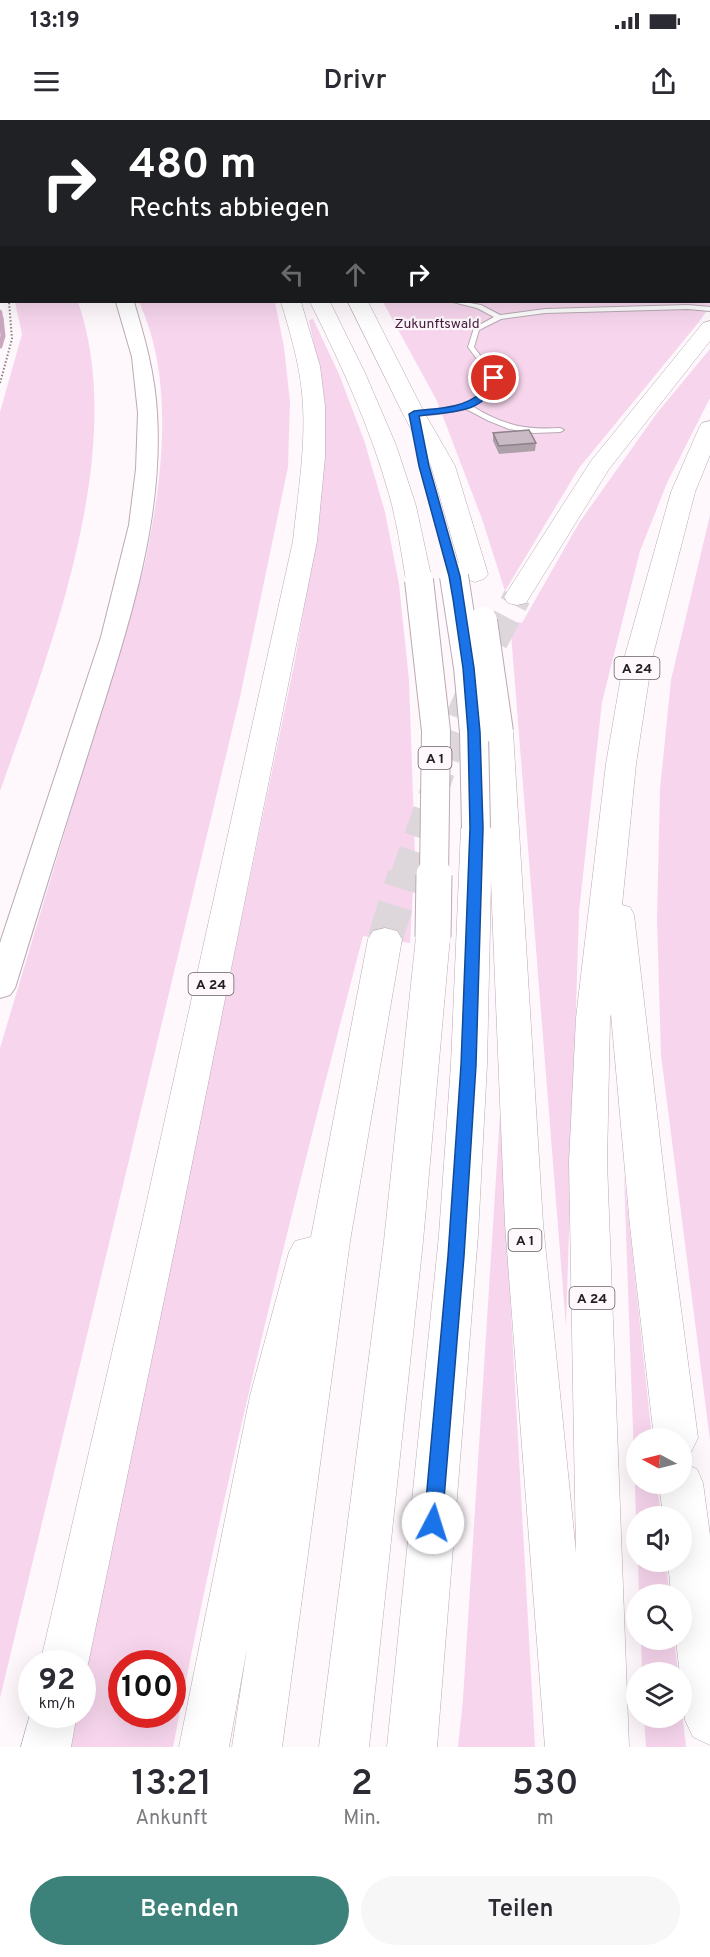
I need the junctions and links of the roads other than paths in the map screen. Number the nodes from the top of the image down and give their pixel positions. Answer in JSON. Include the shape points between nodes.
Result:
{"nodes":[{"id":1,"x":125,"y":303,"type":"edge"},
{"id":2,"x":291,"y":303,"type":"edge"},
{"id":3,"x":321,"y":303,"type":"edge"},
{"id":4,"x":359,"y":303,"type":"edge"},
{"id":5,"x":462,"y":303,"type":"edge"},
{"id":6,"x":710,"y":309,"type":"edge"},
{"id":7,"x":500,"y":317,"type":"junction"},
{"id":8,"x":710,"y":327,"type":"edge"},
{"id":9,"x":468,"y":407,"type":"junction"},
{"id":10,"x":414,"y":414,"type":"junction"},
{"id":11,"x":710,"y":428,"type":"edge"},
{"id":12,"x":560,"y":430,"type":"dead end"},
{"id":13,"x":465,"y":575,"type":"junction"},
{"id":14,"x":517,"y":597,"type":"tunnel mouth"},
{"id":15,"x":612,"y":850,"type":"junction"},
{"id":16,"x":385,"y":939,"type":"tunnel mouth"},
{"id":17,"x":0,"y":988,"type":"edge"},
{"id":18,"x":359,"y":1065,"type":"junction"},
{"id":19,"x":675,"y":1428,"type":"edge"},
{"id":20,"x":682,"y":1494,"type":"edge"},
{"id":21,"x":67,"y":1650,"type":"edge"},
{"id":22,"x":710,"y":1720,"type":"edge"},
{"id":23,"x":50,"y":1728,"type":"edge"},
{"id":24,"x":46,"y":1747,"type":"edge"},
{"id":25,"x":204,"y":1747,"type":"edge"},
{"id":26,"x":257,"y":1747,"type":"edge"},
{"id":27,"x":344,"y":1747,"type":"edge"},
{"id":28,"x":412,"y":1747,"type":"edge"},
{"id":29,"x":570,"y":1747,"type":"edge"},
{"id":30,"x":604,"y":1747,"type":"edge"}],
"edges":[{"from":1,"to":17,"type":"main road","via":[[141,358],[149,443],[142,504],[112,638]]},
{"from":2,"to":21,"type":"highway","number":"A 24","via":[[306,350],[314,404],[313,468],[305,541]]},
{"from":3,"to":27,"type":"highway","number":"A 1","bridge":true,"via":[[351,362],[401,496],[419,580],[436,731],[433,937],[412,1179]]},
{"from":4,"to":10,"type":"highway","number":"A 1"},
{"from":5,"to":7,"type":"lane","via":[[479,306]]},
{"from":6,"to":7,"type":"lane","via":[[545,311]]},
{"from":7,"to":9,"type":"lane","via":[[476,329],[471,347],[494,378],[488,393]]},
{"from":8,"to":14,"type":"highway","via":[[599,466]]},
{"from":9,"to":10,"type":"lane"},
{"from":9,"to":12,"type":"lane","via":[[513,430]]},
{"from":10,"to":13,"type":"highway","number":"A 1","via":[[424,466]]},
{"from":11,"to":15,"type":"highway","number":"A 24","via":[[683,492],[639,659],[621,764]]},
{"from":13,"to":28,"type":"highway","number":"A 1","bridge":true,"via":[[476,828],[469,1065],[442,1433]]},
{"from":13,"to":29,"type":"highway","number":"A 1","bridge":true,"via":[[491,666],[499,732],[524,1224]]},
{"from":15,"to":19,"type":"highway","number":"A 24"},
{"from":15,"to":30,"type":"highway","number":"A 24","via":[[593,1018],[588,1162]]},
{"from":16,"to":18,"type":"highway"},
{"from":18,"to":25,"type":"highway","via":[[271,1396]]},
{"from":18,"to":26,"type":"highway","via":[[305,1398]]},
{"from":20,"to":22,"type":"highway"},
{"from":23,"to":24,"type":"highway"}]}
